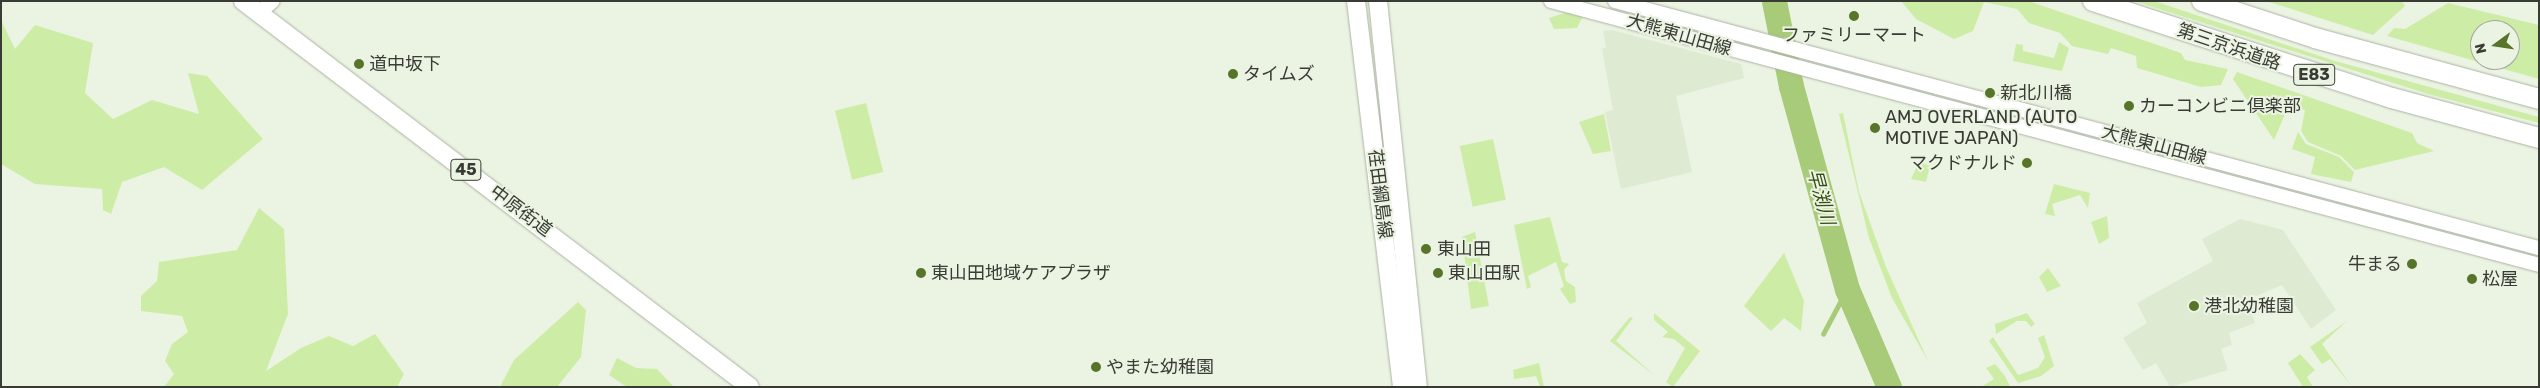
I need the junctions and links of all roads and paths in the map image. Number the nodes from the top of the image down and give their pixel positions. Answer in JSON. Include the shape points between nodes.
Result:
{"nodes":[{"id":1,"x":243,"y":1,"type":"edge"},
{"id":2,"x":273,"y":1,"type":"edge"},
{"id":3,"x":1356,"y":1,"type":"edge"},
{"id":4,"x":1378,"y":1,"type":"edge"},
{"id":5,"x":1551,"y":1,"type":"edge"},
{"id":6,"x":1615,"y":1,"type":"edge"},
{"id":7,"x":2093,"y":1,"type":"edge"},
{"id":8,"x":2202,"y":1,"type":"edge"},
{"id":9,"x":259,"y":13,"type":"junction"},
{"id":10,"x":2539,"y":99,"type":"edge"},
{"id":11,"x":2500,"y":129,"type":"junction"},
{"id":12,"x":2539,"y":138,"type":"edge"},
{"id":13,"x":2539,"y":142,"type":"edge"},
{"id":14,"x":2539,"y":248,"type":"edge"},
{"id":15,"x":2539,"y":265,"type":"edge"},
{"id":16,"x":750,"y":387,"type":"edge"},
{"id":17,"x":1402,"y":387,"type":"edge"},
{"id":18,"x":1418,"y":387,"type":"edge"}],
"edges":[{"from":1,"to":9,"type":"main road","name":"中原街道","number":"45"},
{"from":2,"to":9,"type":"street"},
{"from":3,"to":17,"type":"main road","name":"荏田綱島線"},
{"from":4,"to":18,"type":"main road","name":"荏田綱島線"},
{"from":5,"to":15,"type":"street","name":"大熊東山田線"},
{"from":6,"to":14,"type":"street","name":"大熊東山田線"},
{"from":7,"to":11,"type":"highway","name":"第三京浜道路","number":"E83","via":[[2289,67]]},
{"from":8,"to":10,"type":"highway","name":"第三京浜道路","number":"E83","via":[[2315,38]]},
{"from":9,"to":16,"type":"main road","name":"中原街道","number":"45"},
{"from":11,"to":12,"type":"highway","name":"第三京浜道路","number":"E83"},
{"from":11,"to":13,"type":"highway"}]}
